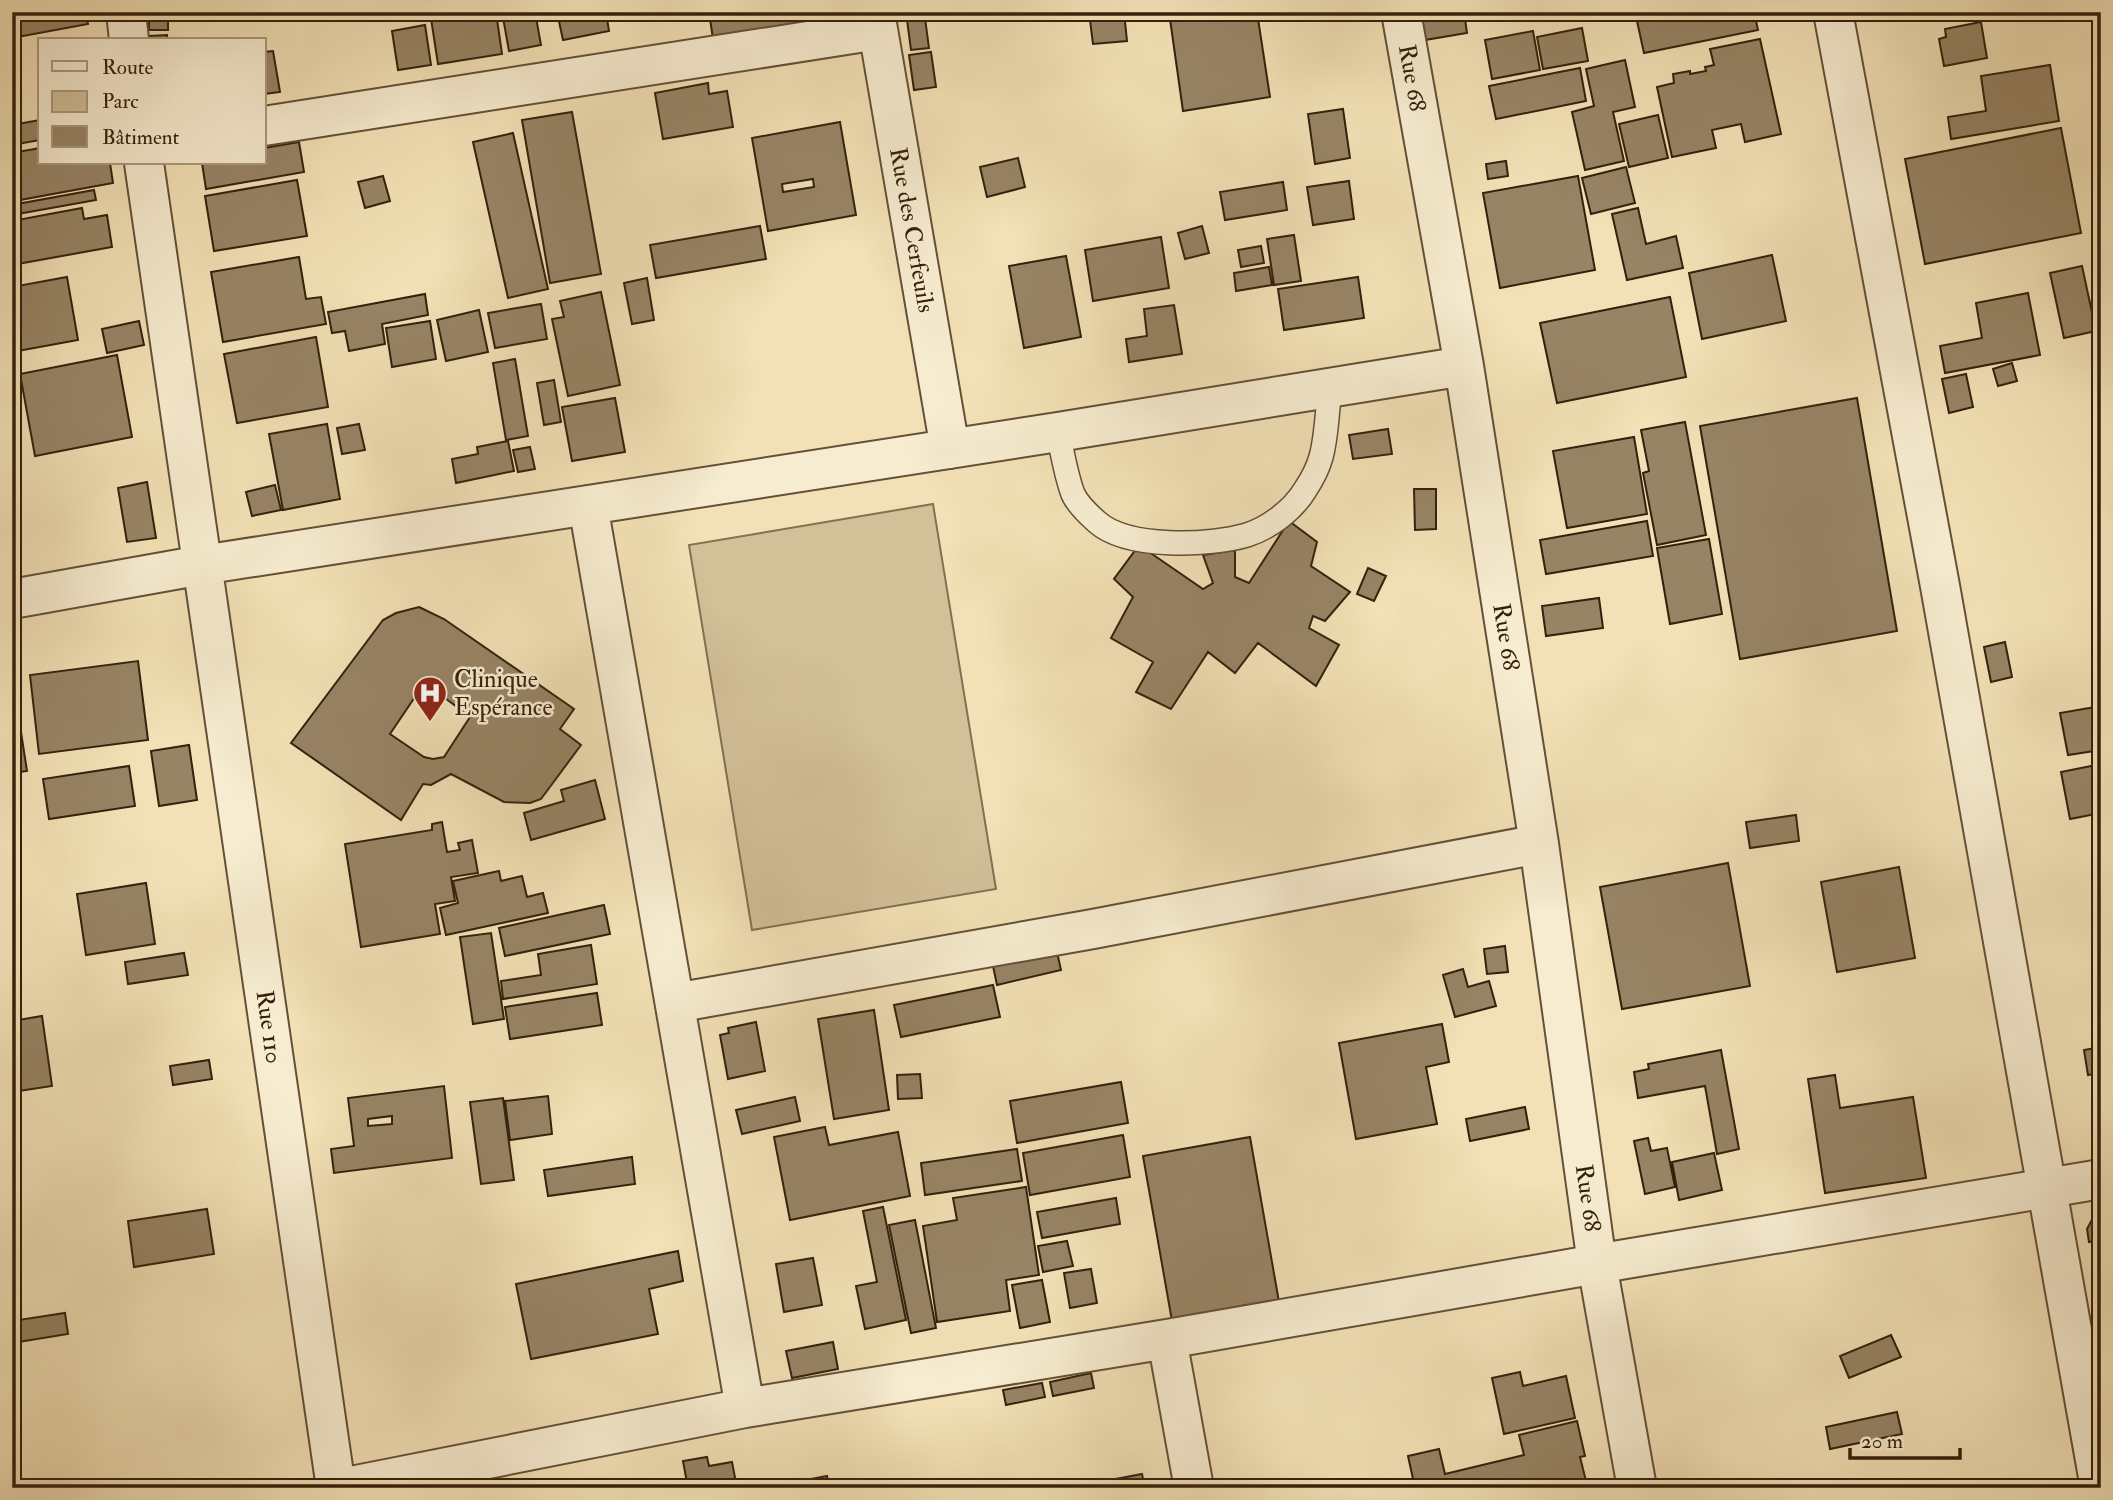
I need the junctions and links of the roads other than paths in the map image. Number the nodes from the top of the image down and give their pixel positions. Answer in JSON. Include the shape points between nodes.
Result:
{"nodes":[{"id":1,"x":126,"y":12,"type":"edge"},
{"id":2,"x":1401,"y":12,"type":"edge"},
{"id":3,"x":1836,"y":13,"type":"edge"},
{"id":4,"x":876,"y":21,"type":"edge"},
{"id":5,"x":129,"y":38,"type":"edge"},
{"id":6,"x":266,"y":127,"type":"edge"},
{"id":7,"x":145,"y":164,"type":"edge"},
{"id":8,"x":1464,"y":366,"type":"junction"},
{"id":9,"x":1330,"y":388,"type":"junction"},
{"id":10,"x":1058,"y":432,"type":"junction"},
{"id":11,"x":950,"y":449,"type":"junction"},
{"id":12,"x":588,"y":505,"type":"junction"},
{"id":13,"x":202,"y":565,"type":"junction"},
{"id":14,"x":12,"y":599,"type":"edge"},
{"id":15,"x":1539,"y":844,"type":"junction"},
{"id":16,"x":675,"y":1003,"type":"junction"},
{"id":17,"x":2101,"y":1179,"type":"edge"},
{"id":18,"x":2047,"y":1189,"type":"junction"},
{"id":19,"x":1597,"y":1264,"type":"junction"},
{"id":20,"x":1167,"y":1339,"type":"junction"},
{"id":21,"x":745,"y":1408,"type":"junction"},
{"id":22,"x":338,"y":1488,"type":"edge"},
{"id":23,"x":1194,"y":1488,"type":"edge"},
{"id":24,"x":1637,"y":1488,"type":"edge"},
{"id":25,"x":2100,"y":1488,"type":"edge"}],
"edges":[{"from":1,"to":5,"type":"street"},
{"from":2,"to":8,"type":"street","name":"Rue 68"},
{"from":3,"to":18,"type":"street"},
{"from":4,"to":6,"type":"street"},
{"from":4,"to":11,"type":"street","name":"Rue des Cerfeuils"},
{"from":7,"to":13,"type":"street","name":"Rue 110"},
{"from":8,"to":9,"type":"street"},
{"from":8,"to":15,"type":"street","name":"Rue 68"},
{"from":9,"to":10,"type":"street"},
{"from":9,"to":10,"type":"lane","via":[[1321,458],[1304,493],[1280,518],[1248,535],[1159,543],[1111,532],[1073,494]]},
{"from":10,"to":11,"type":"street"},
{"from":11,"to":12,"type":"street"},
{"from":12,"to":13,"type":"street"},
{"from":12,"to":16,"type":"street"},
{"from":13,"to":14,"type":"street"},
{"from":13,"to":22,"type":"street","name":"Rue 110"},
{"from":15,"to":16,"type":"street"},
{"from":15,"to":19,"type":"street","name":"Rue 68"},
{"from":16,"to":21,"type":"street"},
{"from":17,"to":18,"type":"street"},
{"from":18,"to":19,"type":"street"},
{"from":18,"to":25,"type":"street"},
{"from":19,"to":20,"type":"street"},
{"from":19,"to":24,"type":"street","name":"Rue 68"},
{"from":20,"to":21,"type":"street"},
{"from":20,"to":23,"type":"street"},
{"from":21,"to":22,"type":"street"}]}
